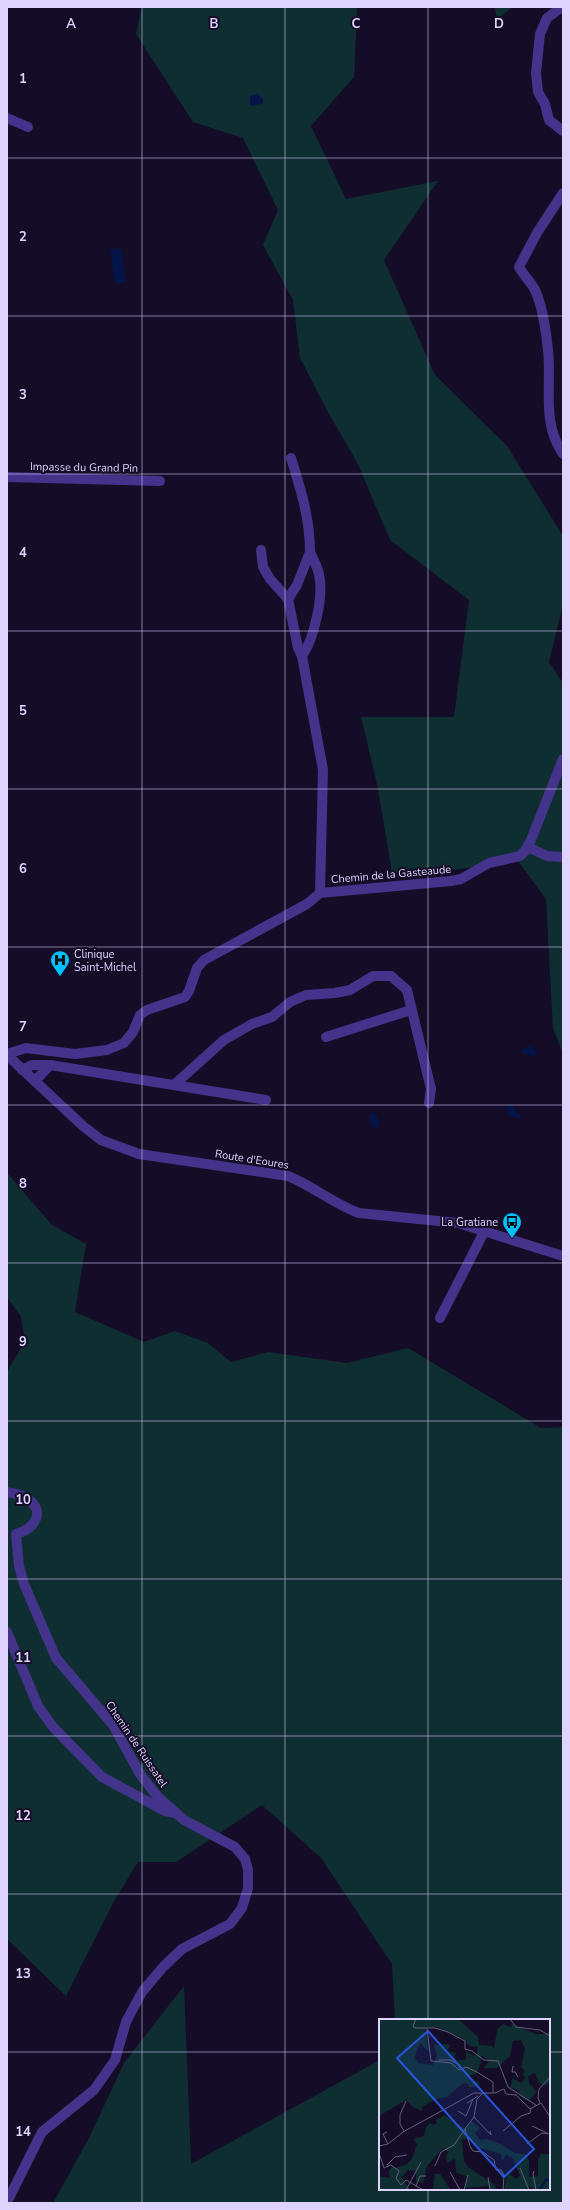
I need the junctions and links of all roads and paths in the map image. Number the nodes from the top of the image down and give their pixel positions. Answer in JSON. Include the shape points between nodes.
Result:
{"nodes":[{"id":1,"x":562,"y":7,"type":"edge"},
{"id":2,"x":7,"y":118,"type":"edge"},
{"id":3,"x":28,"y":127,"type":"dead end"},
{"id":4,"x":563,"y":131,"type":"edge"},
{"id":5,"x":563,"y":194,"type":"edge"},
{"id":6,"x":563,"y":454,"type":"edge"},
{"id":7,"x":291,"y":458,"type":"dead end"},
{"id":8,"x":7,"y":477,"type":"edge"},
{"id":9,"x":160,"y":481,"type":"dead end"},
{"id":10,"x":261,"y":550,"type":"dead end"},
{"id":11,"x":310,"y":552,"type":"junction"},
{"id":12,"x":288,"y":599,"type":"junction"},
{"id":13,"x":302,"y":656,"type":"junction"},
{"id":14,"x":563,"y":759,"type":"edge"},
{"id":15,"x":528,"y":847,"type":"junction"},
{"id":16,"x":563,"y":857,"type":"edge"},
{"id":17,"x":320,"y":893,"type":"junction"},
{"id":18,"x":411,"y":1010,"type":"junction"},
{"id":19,"x":326,"y":1037,"type":"dead end"},
{"id":20,"x":7,"y":1055,"type":"edge"},
{"id":21,"x":50,"y":1065,"type":"junction"},
{"id":22,"x":22,"y":1070,"type":"junction"},
{"id":23,"x":35,"y":1081,"type":"junction"},
{"id":24,"x":174,"y":1086,"type":"junction"},
{"id":25,"x":266,"y":1100,"type":"dead end"},
{"id":26,"x":429,"y":1103,"type":"dead end"},
{"id":27,"x":485,"y":1230,"type":"junction"},
{"id":28,"x":563,"y":1256,"type":"edge"},
{"id":29,"x":440,"y":1318,"type":"dead end"},
{"id":30,"x":7,"y":1492,"type":"edge"},
{"id":31,"x":12,"y":1535,"type":"edge"},
{"id":32,"x":7,"y":1632,"type":"edge"},
{"id":33,"x":177,"y":1813,"type":"junction"},
{"id":34,"x":7,"y":2202,"type":"edge"}],
"edges":[{"from":1,"to":4,"type":"street","via":[[547,18],[540,34],[536,73],[538,92],[545,104],[549,120]]},
{"from":2,"to":3,"type":"street"},
{"from":5,"to":6,"type":"street","via":[[537,233],[519,267],[524,278],[534,289],[545,327],[548,350],[548,422],[554,440]]},
{"from":7,"to":11,"type":"street","via":[[305,502],[310,529]]},
{"from":8,"to":9,"type":"street","name":"Impasse du Grand Pin"},
{"from":10,"to":12,"type":"street","via":[[263,567]]},
{"from":11,"to":12,"type":"street","via":[[297,585]]},
{"from":11,"to":13,"type":"street","via":[[320,575],[320,594],[310,642]]},
{"from":12,"to":13,"type":"street"},
{"from":13,"to":17,"type":"street","via":[[323,770]]},
{"from":14,"to":15,"type":"street"},
{"from":15,"to":16,"type":"street","via":[[547,856]]},
{"from":15,"to":17,"type":"street","name":"Chemin de la Gasteaude","via":[[520,856],[489,863],[461,879]]},
{"from":17,"to":20,"type":"street","via":[[306,904],[204,960],[197,968],[185,997],[146,1010],[140,1015],[133,1032],[124,1043],[107,1050],[75,1054],[26,1048]]},
{"from":18,"to":19,"type":"street"},
{"from":18,"to":24,"type":"street","via":[[407,990],[391,976],[373,976],[350,990],[306,995],[290,1002],[272,1017],[252,1024],[224,1040]]},
{"from":18,"to":26,"type":"street","via":[[431,1089]]},
{"from":20,"to":22,"type":"street","name":"Route d'Eoures"},
{"from":21,"to":22,"type":"street","via":[[32,1065]]},
{"from":21,"to":23,"type":"street"},
{"from":21,"to":24,"type":"street"},
{"from":22,"to":23,"type":"street","name":"Route d'Eoures"},
{"from":23,"to":27,"type":"street","name":"Route d'Eoures","via":[[83,1126],[101,1140],[119,1148],[139,1154],[288,1176],[306,1183],[346,1208],[359,1213],[458,1223]]},
{"from":24,"to":25,"type":"street"},
{"from":27,"to":28,"type":"street","name":"Route d'Eoures"},
{"from":27,"to":29,"type":"street"},
{"from":30,"to":31,"type":"street","name":"Chemin de Ruissatel","via":[[22,1496],[37,1510],[37,1521]]},
{"from":31,"to":33,"type":"street","name":"Chemin de Ruissatel","via":[[24,1584],[56,1658],[113,1725],[140,1774],[157,1796]]},
{"from":32,"to":33,"type":"street","name":"Chemin de Ruissatel","via":[[38,1706],[70,1746],[102,1776],[165,1811]]},
{"from":33,"to":34,"type":"street","name":"Chemin de Ruissatel","via":[[184,1820],[235,1848],[245,1859],[248,1888],[242,1908],[230,1924],[182,1949],[142,1992],[126,2022],[115,2060],[94,2090],[42,2132]]}]}
